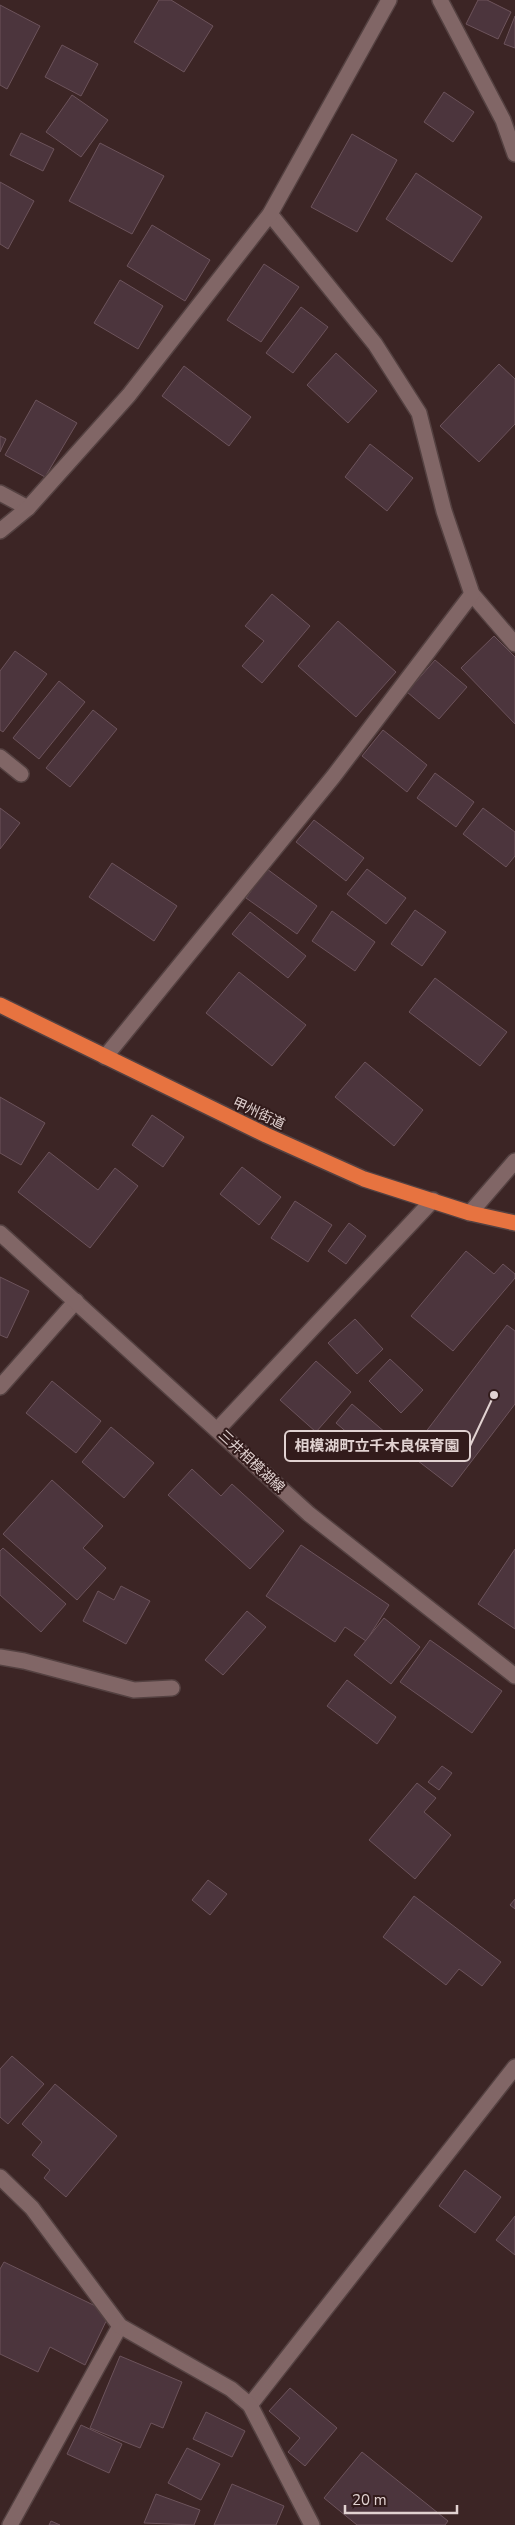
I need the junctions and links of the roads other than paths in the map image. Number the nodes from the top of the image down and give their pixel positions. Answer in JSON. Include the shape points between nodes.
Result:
{"nodes":[{"id":1,"x":389,"y":0,"type":"edge"},
{"id":2,"x":440,"y":0,"type":"edge"},
{"id":3,"x":515,"y":154,"type":"edge"},
{"id":4,"x":270,"y":214,"type":"junction"},
{"id":5,"x":0,"y":493,"type":"edge"},
{"id":6,"x":28,"y":508,"type":"junction"},
{"id":7,"x":0,"y":531,"type":"edge"},
{"id":8,"x":472,"y":594,"type":"junction"},
{"id":9,"x":515,"y":644,"type":"edge"},
{"id":10,"x":0,"y":757,"type":"edge"},
{"id":11,"x":21,"y":774,"type":"dead end"},
{"id":12,"x":0,"y":1006,"type":"edge"},
{"id":13,"x":105,"y":1057,"type":"junction"},
{"id":14,"x":515,"y":1161,"type":"edge"},
{"id":15,"x":433,"y":1200,"type":"junction"},
{"id":16,"x":470,"y":1213,"type":"junction"},
{"id":17,"x":515,"y":1223,"type":"edge"},
{"id":18,"x":0,"y":1233,"type":"edge"},
{"id":19,"x":76,"y":1301,"type":"junction"},
{"id":20,"x":0,"y":1387,"type":"edge"},
{"id":21,"x":218,"y":1430,"type":"junction"},
{"id":22,"x":0,"y":1657,"type":"edge"},
{"id":23,"x":515,"y":1676,"type":"edge"},
{"id":24,"x":172,"y":1688,"type":"dead end"},
{"id":25,"x":515,"y":2067,"type":"edge"},
{"id":26,"x":0,"y":2177,"type":"edge"},
{"id":27,"x":120,"y":2326,"type":"junction"},
{"id":28,"x":250,"y":2404,"type":"junction"},
{"id":29,"x":10,"y":2525,"type":"edge"},
{"id":30,"x":312,"y":2525,"type":"edge"}],
"edges":[{"from":1,"to":4,"type":"street"},
{"from":2,"to":3,"type":"street","via":[[503,120]]},
{"from":4,"to":6,"type":"street","via":[[129,396]]},
{"from":4,"to":8,"type":"street","via":[[375,344],[419,413],[444,511]]},
{"from":5,"to":6,"type":"street"},
{"from":6,"to":7,"type":"street"},
{"from":8,"to":9,"type":"street"},
{"from":8,"to":13,"type":"street","via":[[333,777]]},
{"from":10,"to":11,"type":"street"},
{"from":12,"to":13,"type":"highway","name":"甲州街道"},
{"from":13,"to":15,"type":"highway","name":"甲州街道","via":[[364,1179]]},
{"from":14,"to":16,"type":"street"},
{"from":15,"to":16,"type":"highway","name":"甲州街道"},
{"from":15,"to":21,"type":"street"},
{"from":16,"to":17,"type":"highway","name":"甲州街道"},
{"from":18,"to":19,"type":"street","name":"三井相模湖線"},
{"from":19,"to":20,"type":"street"},
{"from":19,"to":21,"type":"street","name":"三井相模湖線"},
{"from":21,"to":23,"type":"street","name":"三井相模湖線","via":[[309,1514]]},
{"from":22,"to":24,"type":"street","via":[[134,1690]]},
{"from":25,"to":28,"type":"street"},
{"from":26,"to":27,"type":"street","via":[[32,2208]]},
{"from":27,"to":28,"type":"street","via":[[232,2390]]},
{"from":27,"to":29,"type":"street"},
{"from":28,"to":30,"type":"street"}]}
